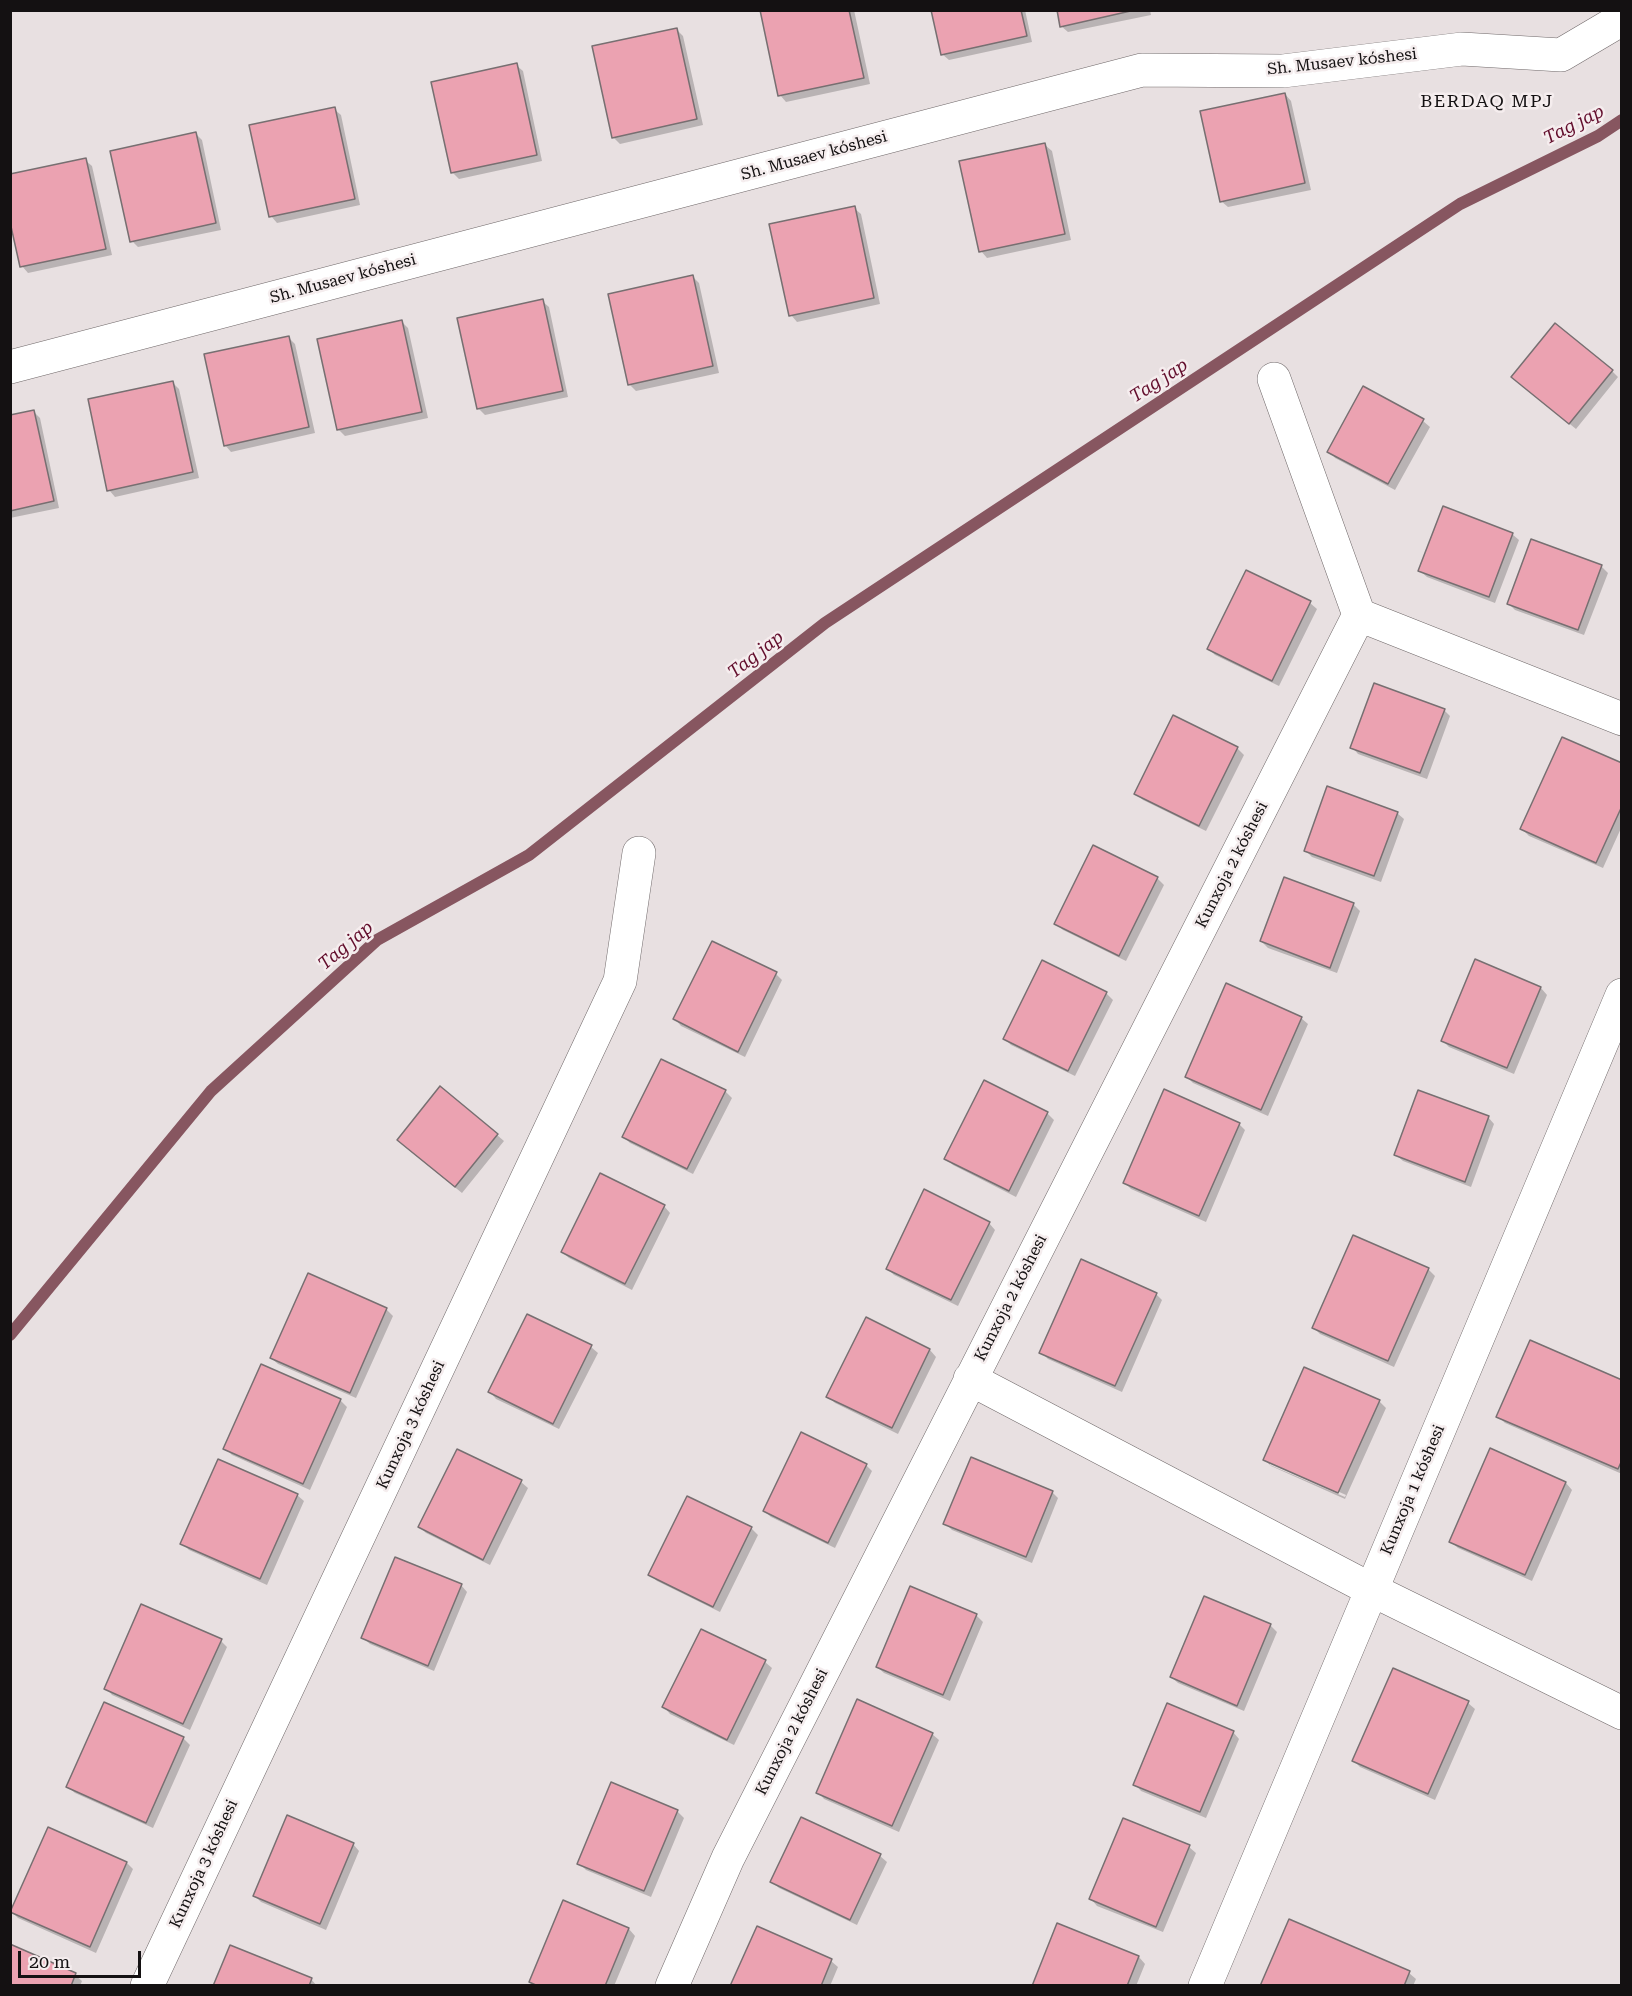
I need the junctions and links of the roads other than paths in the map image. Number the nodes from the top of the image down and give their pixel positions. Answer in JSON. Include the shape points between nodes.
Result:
{"nodes":[{"id":1,"x":1622,"y":20,"type":"edge"},
{"id":2,"x":10,"y":367,"type":"edge"},
{"id":3,"x":1274,"y":379,"type":"dead end"},
{"id":4,"x":1359,"y":615,"type":"junction"},
{"id":5,"x":1622,"y":719,"type":"edge"},
{"id":6,"x":639,"y":853,"type":"dead end"},
{"id":7,"x":1622,"y":995,"type":"edge"},
{"id":8,"x":970,"y":1379,"type":"junction"},
{"id":9,"x":1372,"y":1590,"type":"junction"},
{"id":10,"x":1622,"y":1713,"type":"edge"},
{"id":11,"x":147,"y":1986,"type":"edge"},
{"id":12,"x":672,"y":1986,"type":"edge"},
{"id":13,"x":1205,"y":1986,"type":"edge"}],
"edges":[{"from":1,"to":2,"type":"street","name":"Sh. Musaev kóshesi","via":[[1561,55],[1462,49],[1283,70],[1142,70]]},
{"from":3,"to":4,"type":"street"},
{"from":4,"to":5,"type":"street"},
{"from":4,"to":8,"type":"street","name":"Kunxoja 2 kóshesi"},
{"from":6,"to":11,"type":"street","name":"Kunxoja 3 kóshesi","via":[[620,981]]},
{"from":7,"to":9,"type":"street","name":"Kunxoja 1 kóshesi"},
{"from":8,"to":9,"type":"street"},
{"from":8,"to":12,"type":"street","name":"Kunxoja 2 kóshesi","via":[[728,1858]]},
{"from":9,"to":10,"type":"street"},
{"from":9,"to":13,"type":"street","name":"Kunxoja 1 kóshesi"}]}
